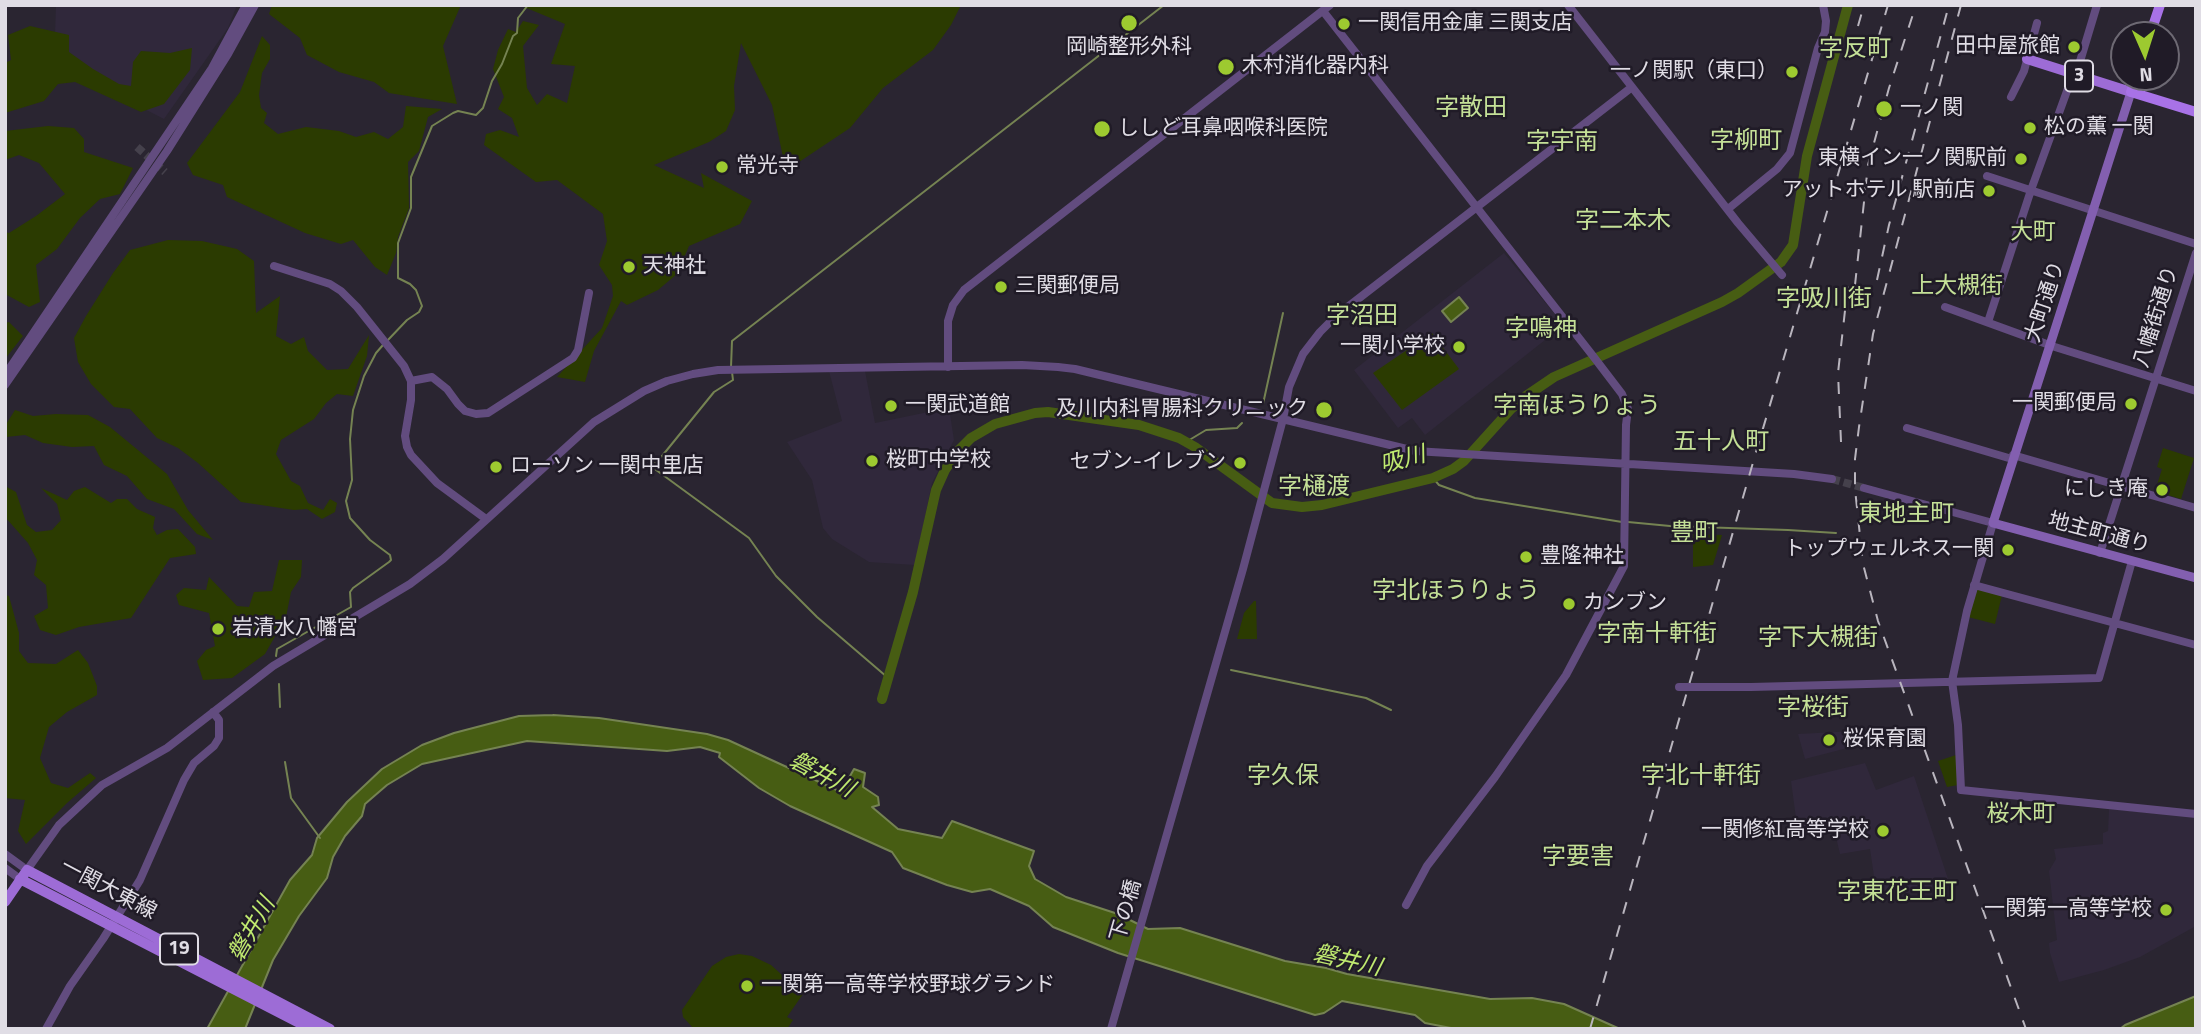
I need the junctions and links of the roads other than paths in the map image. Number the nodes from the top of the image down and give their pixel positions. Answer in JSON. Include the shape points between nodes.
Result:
{"nodes":[{"id":1,"x":246,"y":5,"type":"edge"},
{"id":2,"x":256,"y":5,"type":"edge"},
{"id":3,"x":1568,"y":5,"type":"edge"},
{"id":4,"x":1823,"y":5,"type":"edge"},
{"id":5,"x":2097,"y":5,"type":"edge"},
{"id":6,"x":1327,"y":8,"type":"edge"},
{"id":7,"x":2037,"y":23,"type":"dead end"},
{"id":8,"x":2028,"y":54,"type":"junction"},
{"id":9,"x":2075,"y":75,"type":"junction"},
{"id":10,"x":1632,"y":87,"type":"junction"},
{"id":11,"x":2131,"y":92,"type":"junction"},
{"id":12,"x":2011,"y":97,"type":"dead end"},
{"id":13,"x":2196,"y":113,"type":"edge"},
{"id":14,"x":1987,"y":176,"type":"dead end"},
{"id":15,"x":2031,"y":190,"type":"junction"},
{"id":16,"x":1476,"y":208,"type":"junction"},
{"id":17,"x":1728,"y":209,"type":"junction"},
{"id":18,"x":2094,"y":212,"type":"junction"},
{"id":19,"x":2196,"y":244,"type":"edge"},
{"id":20,"x":2196,"y":253,"type":"edge"},
{"id":21,"x":274,"y":266,"type":"dead end"},
{"id":22,"x":1779,"y":270,"type":"dead end"},
{"id":23,"x":589,"y":293,"type":"dead end"},
{"id":24,"x":1945,"y":307,"type":"dead end"},
{"id":25,"x":1988,"y":323,"type":"junction"},
{"id":26,"x":2050,"y":345,"type":"junction"},
{"id":27,"x":948,"y":367,"type":"junction"},
{"id":28,"x":5,"y":375,"type":"edge"},
{"id":29,"x":2156,"y":378,"type":"junction"},
{"id":30,"x":411,"y":382,"type":"junction"},
{"id":31,"x":5,"y":386,"type":"edge"},
{"id":32,"x":2196,"y":391,"type":"edge"},
{"id":33,"x":1283,"y":419,"type":"junction"},
{"id":34,"x":1907,"y":429,"type":"dead end"},
{"id":35,"x":2012,"y":457,"type":"junction"},
{"id":36,"x":1626,"y":464,"type":"junction"},
{"id":37,"x":1832,"y":479,"type":"tunnel mouth"},
{"id":38,"x":2123,"y":487,"type":"junction"},
{"id":39,"x":1864,"y":488,"type":"tunnel mouth"},
{"id":40,"x":2196,"y":508,"type":"edge"},
{"id":41,"x":485,"y":519,"type":"junction"},
{"id":42,"x":1993,"y":523,"type":"junction"},
{"id":43,"x":2101,"y":552,"type":"junction"},
{"id":44,"x":2132,"y":561,"type":"junction"},
{"id":45,"x":2196,"y":578,"type":"edge"},
{"id":46,"x":1974,"y":586,"type":"junction"},
{"id":47,"x":2115,"y":624,"type":"junction"},
{"id":48,"x":2196,"y":645,"type":"edge"},
{"id":49,"x":1952,"y":681,"type":"junction"},
{"id":50,"x":1679,"y":687,"type":"dead end"},
{"id":51,"x":213,"y":712,"type":"junction"},
{"id":52,"x":2196,"y":814,"type":"edge"},
{"id":53,"x":5,"y":854,"type":"edge"},
{"id":54,"x":5,"y":868,"type":"edge"},
{"id":55,"x":27,"y":870,"type":"junction"},
{"id":56,"x":20,"y":880,"type":"junction"},
{"id":57,"x":5,"y":902,"type":"edge"},
{"id":58,"x":1406,"y":905,"type":"dead end"},
{"id":59,"x":46,"y":1029,"type":"edge"},
{"id":60,"x":311,"y":1029,"type":"edge"},
{"id":61,"x":330,"y":1029,"type":"edge"},
{"id":62,"x":1111,"y":1029,"type":"edge"}],
"edges":[{"from":1,"to":28,"type":"street","via":[[212,68]]},
{"from":2,"to":31,"type":"street","via":[[167,151]]},
{"from":3,"to":10,"type":"street"},
{"from":4,"to":17,"type":"street","via":[[1825,32],[1790,153]]},
{"from":5,"to":9,"type":"street"},
{"from":6,"to":16,"type":"street"},
{"from":6,"to":27,"type":"street","via":[[964,290],[948,321]]},
{"from":7,"to":8,"type":"street"},
{"from":8,"to":9,"type":"main road","number":"3"},
{"from":8,"to":12,"type":"street"},
{"from":9,"to":11,"type":"main road","number":"3"},
{"from":9,"to":15,"type":"street"},
{"from":10,"to":16,"type":"street","name":"下の橋"},
{"from":10,"to":17,"type":"street"},
{"from":11,"to":13,"type":"highway"},
{"from":11,"to":18,"type":"main road","name":"大町通り"},
{"from":14,"to":15,"type":"street"},
{"from":15,"to":18,"type":"street"},
{"from":15,"to":25,"type":"street"},
{"from":16,"to":33,"type":"street","name":"下の橋","via":[[1320,332],[1296,368]]},
{"from":16,"to":36,"type":"street","via":[[1622,394],[1628,409]]},
{"from":17,"to":22,"type":"street"},
{"from":18,"to":19,"type":"street"},
{"from":18,"to":26,"type":"main road","name":"大町通り"},
{"from":20,"to":29,"type":"street","name":"八幡街通り"},
{"from":21,"to":30,"type":"street","via":[[341,291],[404,366]]},
{"from":23,"to":30,"type":"street","via":[[573,358],[488,413],[466,411],[432,377]]},
{"from":24,"to":25,"type":"street"},
{"from":25,"to":26,"type":"street"},
{"from":26,"to":29,"type":"street"},
{"from":26,"to":35,"type":"main road","name":"大町通り"},
{"from":27,"to":33,"type":"street","via":[[1075,369]]},
{"from":27,"to":41,"type":"street","via":[[718,370],[667,381],[594,422]]},
{"from":29,"to":32,"type":"street"},
{"from":29,"to":38,"type":"street","name":"八幡街通り"},
{"from":30,"to":41,"type":"street","via":[[405,436],[411,455],[437,483]]},
{"from":33,"to":36,"type":"street","via":[[1409,450]]},
{"from":33,"to":62,"type":"street","name":"下の橋"},
{"from":34,"to":35,"type":"street"},
{"from":35,"to":38,"type":"street"},
{"from":35,"to":42,"type":"main road","name":"大町通り"},
{"from":36,"to":37,"type":"street"},
{"from":36,"to":58,"type":"street","via":[[1624,566],[1566,675],[1427,866]]},
{"from":38,"to":40,"type":"street"},
{"from":38,"to":43,"type":"street","name":"八幡街通り"},
{"from":39,"to":42,"type":"street"},
{"from":41,"to":51,"type":"street","via":[[410,584],[273,666]]},
{"from":42,"to":43,"type":"main road","name":"地主町通り"},
{"from":42,"to":46,"type":"street"},
{"from":43,"to":44,"type":"main road","name":"地主町通り"},
{"from":44,"to":45,"type":"main road","name":"地主町通り"},
{"from":44,"to":47,"type":"street"},
{"from":46,"to":47,"type":"street"},
{"from":46,"to":49,"type":"street"},
{"from":47,"to":48,"type":"street"},
{"from":47,"to":49,"type":"street","via":[[2099,678]]},
{"from":49,"to":50,"type":"street"},
{"from":49,"to":52,"type":"street","via":[[1961,790]]},
{"from":51,"to":55,"type":"street","via":[[167,748],[102,785],[59,825]]},
{"from":51,"to":59,"type":"street","via":[[219,720],[219,738],[189,772],[140,880]]},
{"from":53,"to":55,"type":"street"},
{"from":54,"to":56,"type":"street"},
{"from":55,"to":56,"type":"main road","name":"一関大東線"},
{"from":55,"to":61,"type":"main road","name":"一関大東線","number":"19"},
{"from":56,"to":57,"type":"main road","name":"一関大東線"},
{"from":56,"to":60,"type":"main road","name":"一関大東線","number":"19"}]}
